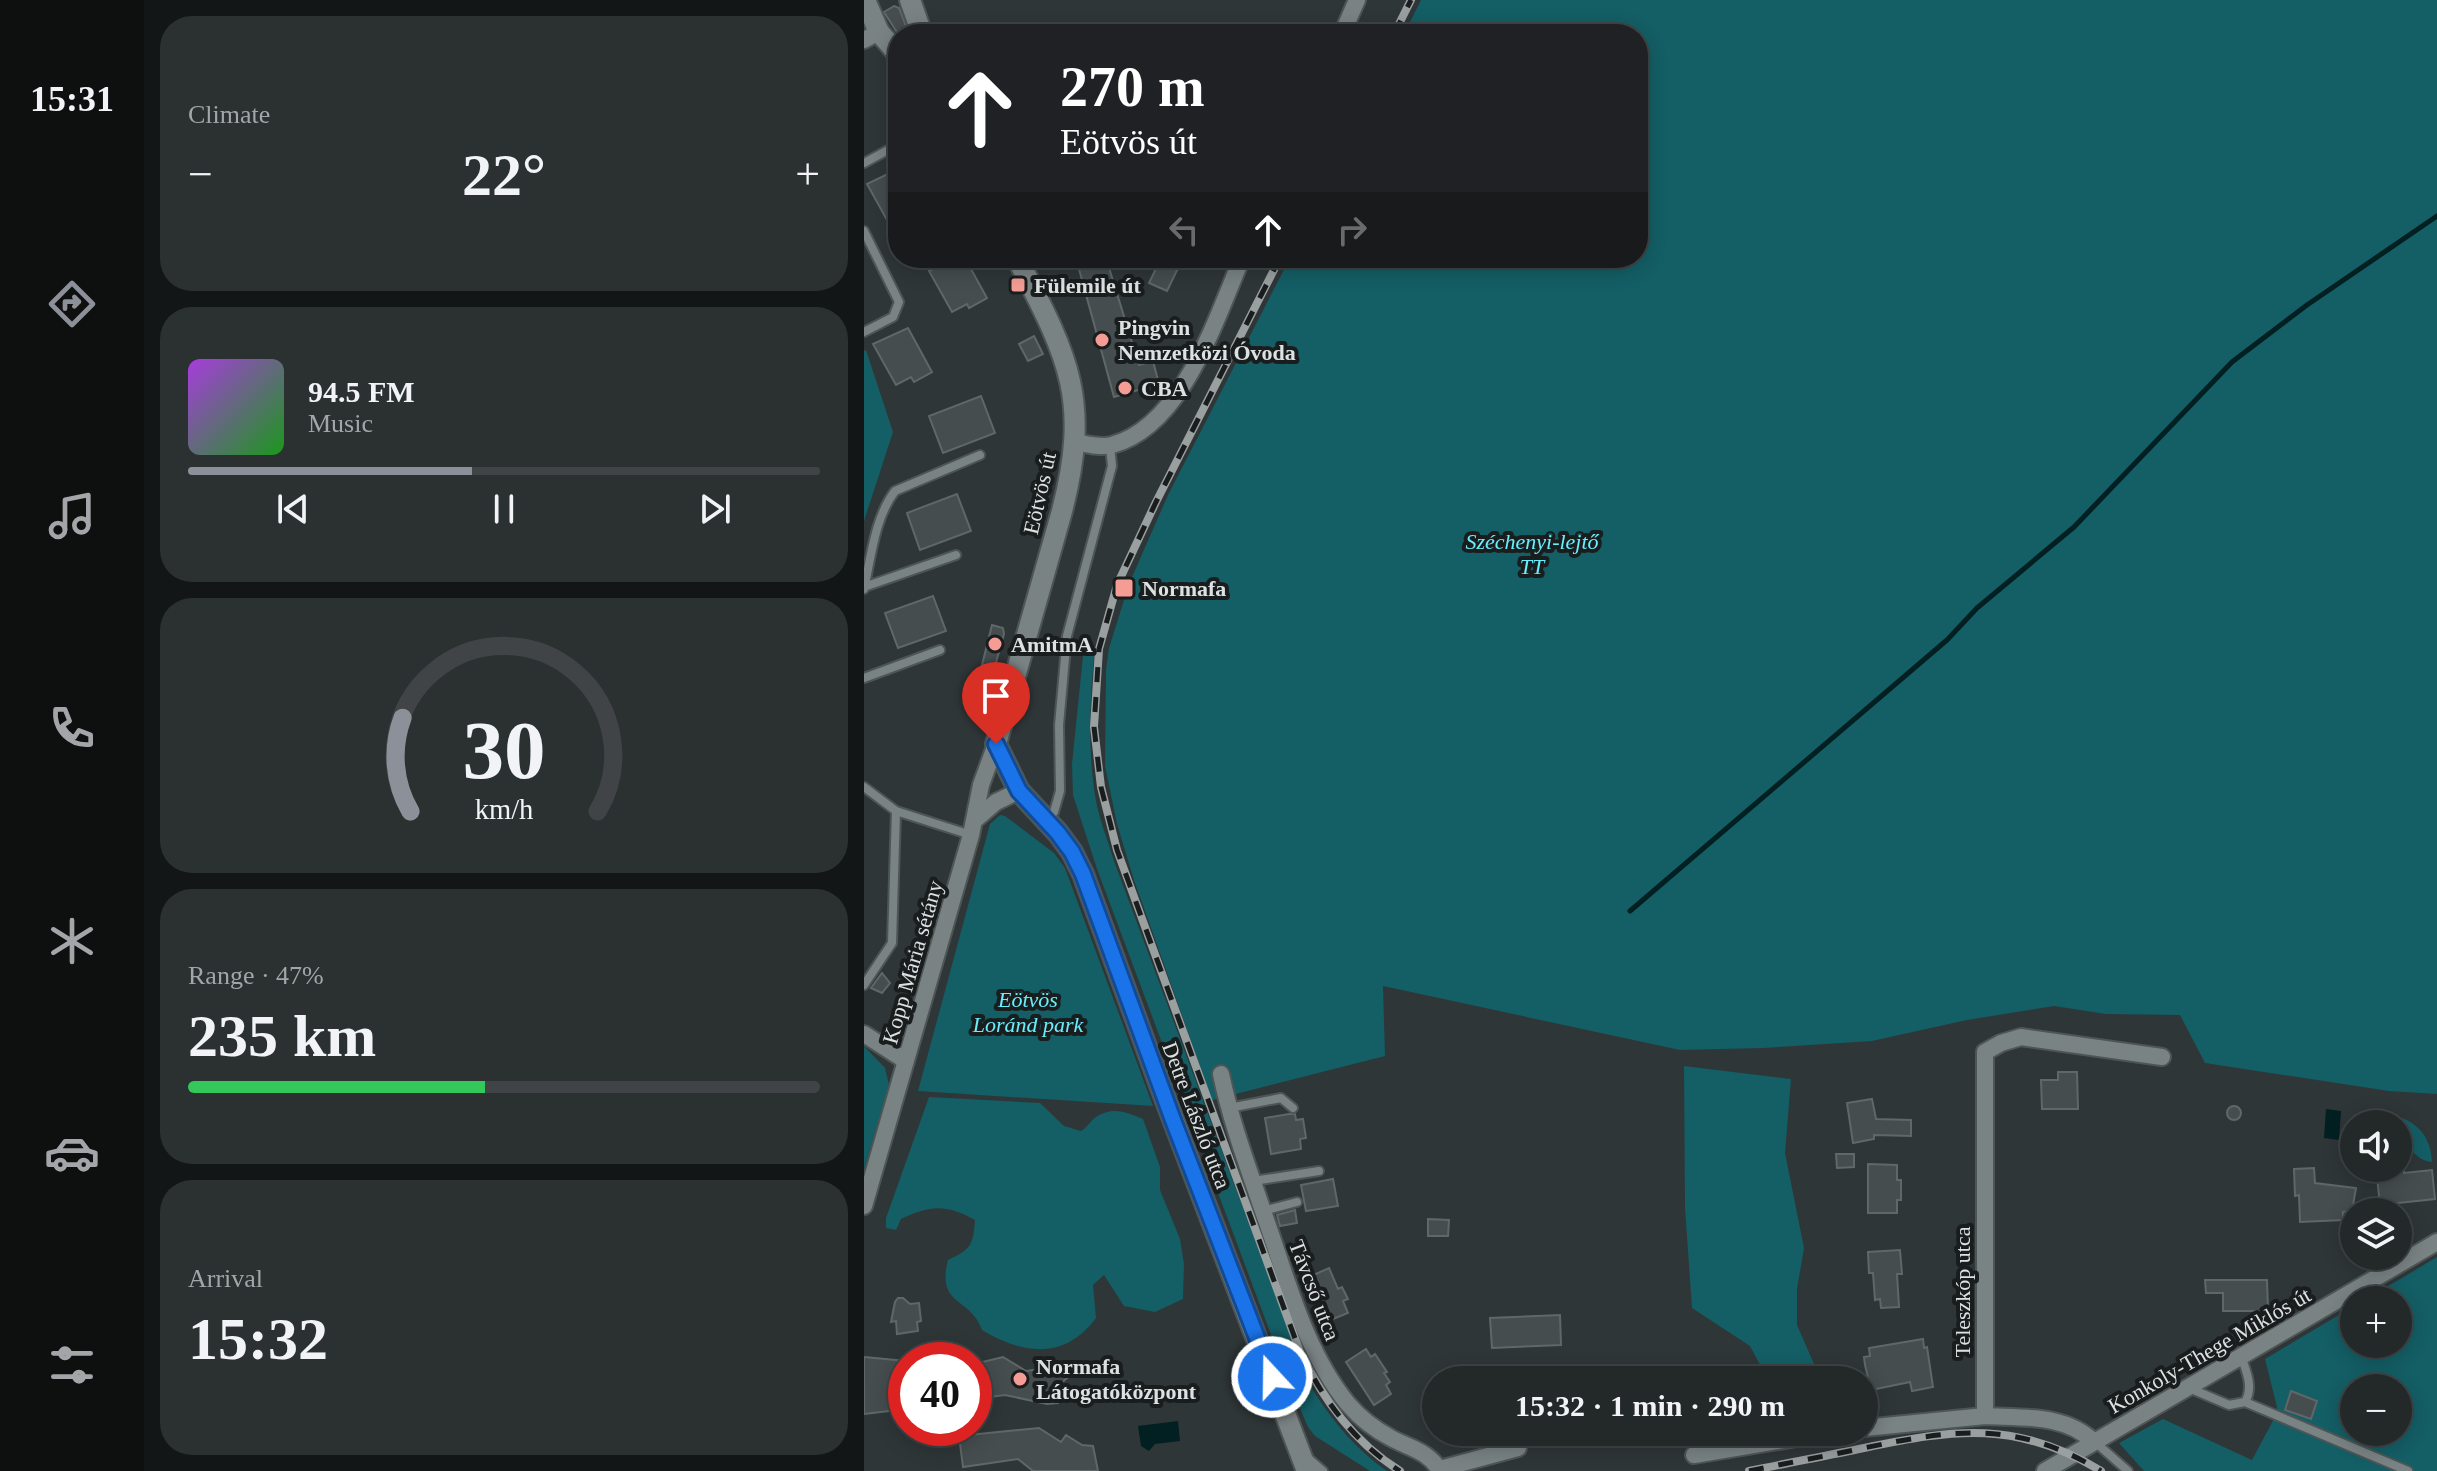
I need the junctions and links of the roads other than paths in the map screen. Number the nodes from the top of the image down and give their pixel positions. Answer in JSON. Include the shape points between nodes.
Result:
{"nodes":[{"id":1,"x":910,"y":0,"type":"edge"},
{"id":2,"x":1357,"y":0,"type":"edge"},
{"id":3,"x":918,"y":24,"type":"edge"},
{"id":4,"x":1346,"y":24,"type":"edge"},
{"id":5,"x":888,"y":150,"type":"dead end"},
{"id":6,"x":864,"y":163,"type":"edge"},
{"id":7,"x":864,"y":231,"type":"edge"},
{"id":8,"x":1022,"y":268,"type":"edge"},
{"id":9,"x":1238,"y":268,"type":"edge"},
{"id":10,"x":864,"y":332,"type":"edge"},
{"id":11,"x":1075,"y":442,"type":"junction"},
{"id":12,"x":1110,"y":445,"type":"junction"},
{"id":13,"x":980,"y":455,"type":"dead end"},
{"id":14,"x":956,"y":555,"type":"dead end"},
{"id":15,"x":864,"y":588,"type":"edge"},
{"id":16,"x":940,"y":650,"type":"dead end"},
{"id":17,"x":864,"y":678,"type":"edge"},
{"id":18,"x":996,"y":744,"type":"junction"},
{"id":19,"x":864,"y":787,"type":"edge"},
{"id":20,"x":1019,"y":791,"type":"junction"},
{"id":21,"x":896,"y":811,"type":"junction"},
{"id":22,"x":1054,"y":812,"type":"dead end"},
{"id":23,"x":972,"y":828,"type":"junction"},
{"id":24,"x":864,"y":985,"type":"edge"},
{"id":25,"x":864,"y":1034,"type":"edge"},
{"id":26,"x":2162,"y":1057,"type":"dead end"},
{"id":27,"x":906,"y":1061,"type":"junction"},
{"id":28,"x":1221,"y":1074,"type":"dead end"},
{"id":29,"x":1293,"y":1108,"type":"dead end"},
{"id":30,"x":1228,"y":1109,"type":"junction"},
{"id":31,"x":1319,"y":1171,"type":"dead end"},
{"id":32,"x":1253,"y":1182,"type":"junction"},
{"id":33,"x":1297,"y":1202,"type":"dead end"},
{"id":34,"x":864,"y":1206,"type":"edge"},
{"id":35,"x":1263,"y":1211,"type":"junction"},
{"id":36,"x":2437,"y":1242,"type":"edge"},
{"id":37,"x":2241,"y":1356,"type":"junction"},
{"id":38,"x":2189,"y":1387,"type":"junction"},
{"id":39,"x":2245,"y":1402,"type":"junction"},
{"id":40,"x":1985,"y":1416,"type":"junction"},
{"id":41,"x":1878,"y":1427,"type":"edge"},
{"id":42,"x":2094,"y":1442,"type":"junction"},
{"id":43,"x":1521,"y":1446,"type":"edge"},
{"id":44,"x":1748,"y":1446,"type":"edge"},
{"id":45,"x":1518,"y":1448,"type":"joint"},
{"id":46,"x":1300,"y":1450,"type":"junction"},
{"id":47,"x":1694,"y":1455,"type":"dead end"},
{"id":48,"x":1440,"y":1470,"type":"edge"},
{"id":49,"x":1307,"y":1471,"type":"edge"},
{"id":50,"x":1323,"y":1471,"type":"edge"},
{"id":51,"x":2045,"y":1471,"type":"edge"},
{"id":52,"x":2128,"y":1471,"type":"edge"},
{"id":53,"x":2408,"y":1471,"type":"edge"}],
"edges":[{"from":1,"to":3,"type":"street"},
{"from":2,"to":4,"type":"street"},
{"from":5,"to":6,"type":"lane"},
{"from":7,"to":10,"type":"lane","via":[[899,302],[893,317]]},
{"from":8,"to":11,"type":"street","name":"Eötvös út","via":[[1062,351],[1074,394]]},
{"from":9,"to":12,"type":"street","via":[[1177,394],[1153,421]]},
{"from":11,"to":12,"type":"street"},
{"from":11,"to":18,"type":"street","name":"Eötvös út","via":[[1062,511]]},
{"from":12,"to":22,"type":"lane","via":[[1112,466],[1067,636],[1060,700],[1060,791]]},
{"from":13,"to":15,"type":"lane","via":[[895,491],[878,527]]},
{"from":14,"to":15,"type":"lane"},
{"from":16,"to":17,"type":"lane"},
{"from":18,"to":20,"type":"street"},
{"from":18,"to":23,"type":"street","name":"Eötvös út"},
{"from":19,"to":21,"type":"lane"},
{"from":20,"to":23,"type":"street","via":[[985,809]]},
{"from":20,"to":46,"type":"street","name":"Detre László utca","via":[[1058,833],[1083,874]]},
{"from":21,"to":23,"type":"lane"},
{"from":21,"to":24,"type":"lane","via":[[892,943]]},
{"from":23,"to":27,"type":"street","name":"Kopp Mária sétány"},
{"from":25,"to":27,"type":"street"},
{"from":26,"to":40,"type":"street","name":"Teleszkóp utca","via":[[2021,1037],[1985,1052]]},
{"from":27,"to":34,"type":"street","name":"Kopp Mária sétány"},
{"from":28,"to":30,"type":"street","name":"Távcső utca"},
{"from":29,"to":30,"type":"lane","via":[[1281,1098]]},
{"from":30,"to":32,"type":"street","name":"Távcső utca"},
{"from":31,"to":32,"type":"lane"},
{"from":32,"to":35,"type":"street","name":"Távcső utca"},
{"from":33,"to":35,"type":"lane"},
{"from":35,"to":48,"type":"street","name":"Távcső utca","via":[[1307,1334],[1331,1380],[1363,1420],[1418,1449]]},
{"from":36,"to":37,"type":"street","name":"Konkoly-Thege Miklós út"},
{"from":37,"to":38,"type":"street","name":"Konkoly-Thege Miklós út"},
{"from":37,"to":39,"type":"lane","via":[[2250,1392]]},
{"from":38,"to":39,"type":"lane","via":[[2229,1405]]},
{"from":38,"to":42,"type":"street","name":"Konkoly-Thege Miklós út"},
{"from":39,"to":53,"type":"lane"},
{"from":40,"to":41,"type":"street"},
{"from":40,"to":42,"type":"street","via":[[2053,1420],[2082,1430]]},
{"from":42,"to":51,"type":"street","name":"Konkoly-Thege Miklós út"},
{"from":42,"to":52,"type":"lane"},
{"from":43,"to":45,"type":"lane"},
{"from":44,"to":47,"type":"street"},
{"from":45,"to":48,"type":"street"},
{"from":46,"to":49,"type":"street","name":"Detre László utca"},
{"from":46,"to":50,"type":"lane"}]}
